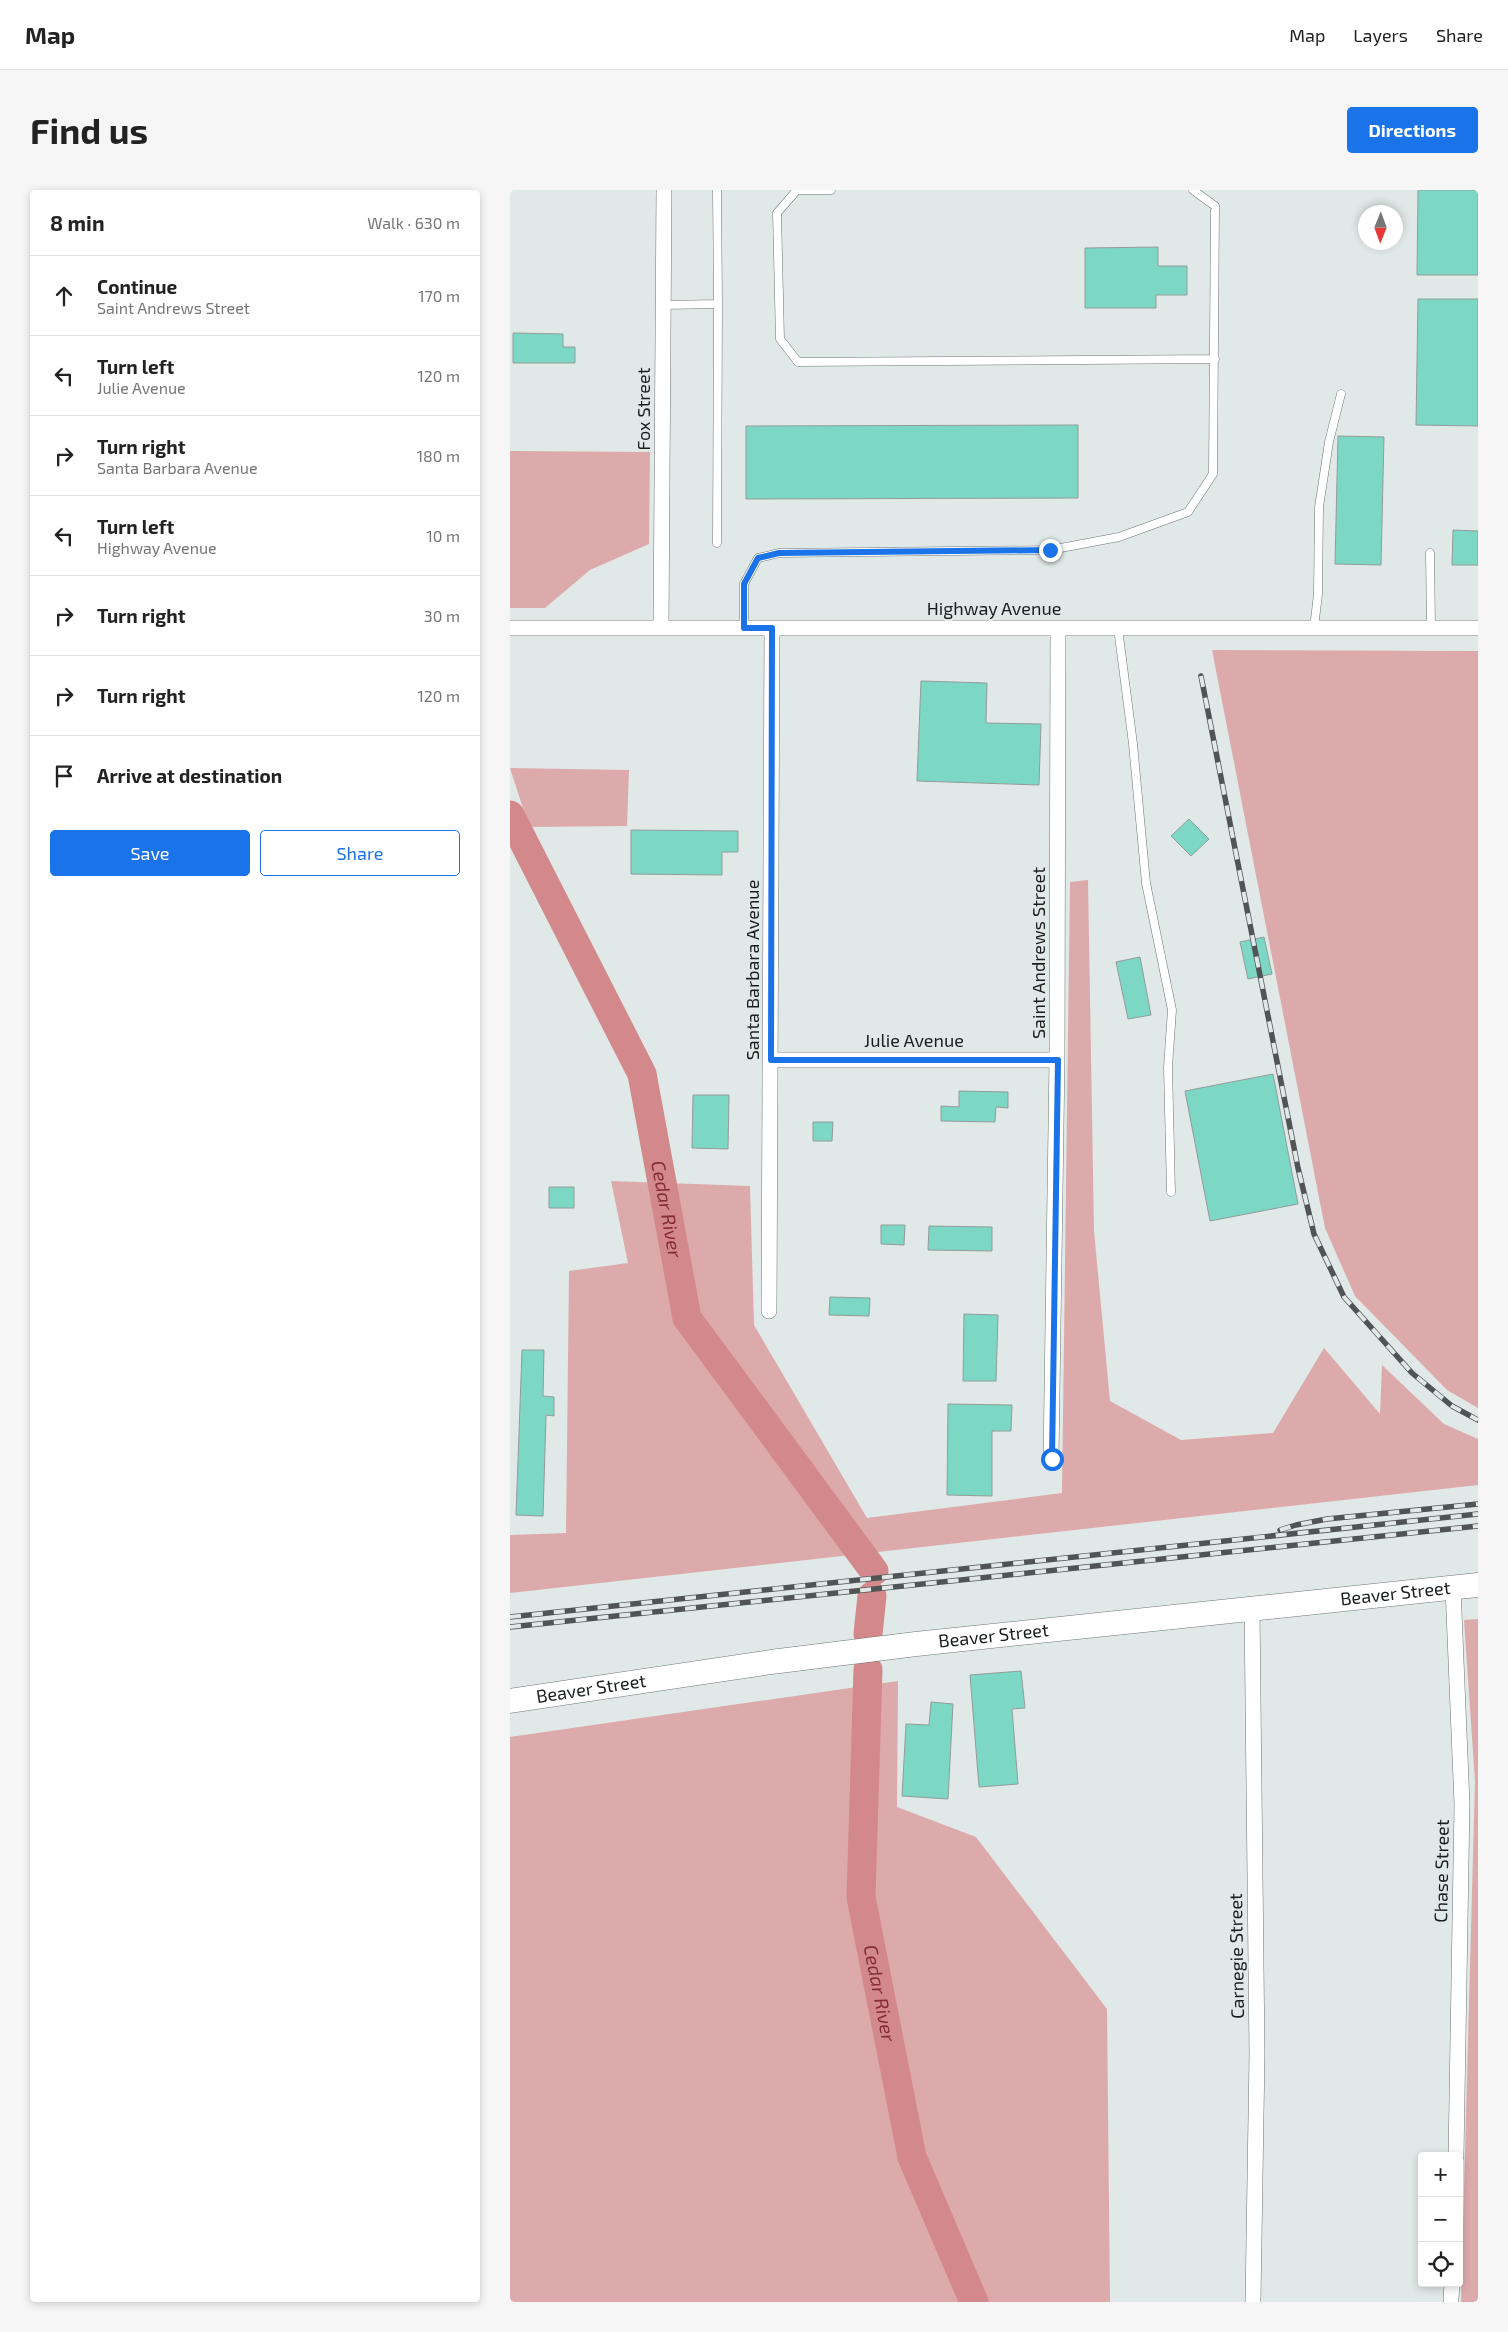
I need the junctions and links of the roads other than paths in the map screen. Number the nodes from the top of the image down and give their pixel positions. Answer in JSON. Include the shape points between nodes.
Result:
{"nodes":[{"id":1,"x":664,"y":190,"type":"edge"},
{"id":2,"x":717,"y":190,"type":"edge"},
{"id":3,"x":831,"y":190,"type":"edge"},
{"id":4,"x":1193,"y":190,"type":"edge"},
{"id":5,"x":718,"y":304,"type":"junction"},
{"id":6,"x":663,"y":305,"type":"junction"},
{"id":7,"x":1216,"y":359,"type":"junction"},
{"id":8,"x":1341,"y":394,"type":"dead end"},
{"id":9,"x":717,"y":543,"type":"dead end"},
{"id":10,"x":1430,"y":554,"type":"dead end"},
{"id":11,"x":510,"y":628,"type":"edge"},
{"id":12,"x":661,"y":628,"type":"junction"},
{"id":13,"x":744,"y":628,"type":"junction"},
{"id":14,"x":772,"y":628,"type":"junction"},
{"id":15,"x":1058,"y":628,"type":"junction"},
{"id":16,"x":1118,"y":628,"type":"junction"},
{"id":17,"x":1314,"y":628,"type":"junction"},
{"id":18,"x":1431,"y":628,"type":"junction"},
{"id":19,"x":1478,"y":628,"type":"edge"},
{"id":20,"x":771,"y":1060,"type":"junction"},
{"id":21,"x":1058,"y":1060,"type":"junction"},
{"id":22,"x":1171,"y":1192,"type":"dead end"},
{"id":23,"x":769,"y":1311,"type":"dead end"},
{"id":24,"x":1052,"y":1459,"type":"dead end"},
{"id":25,"x":1478,"y":1585,"type":"edge"},
{"id":26,"x":1453,"y":1588,"type":"junction"},
{"id":27,"x":1252,"y":1609,"type":"junction"},
{"id":28,"x":510,"y":1700,"type":"edge"},
{"id":29,"x":1456,"y":2152,"type":"edge"},
{"id":30,"x":1452,"y":2287,"type":"edge"},
{"id":31,"x":1451,"y":2299,"type":"dead end"},
{"id":32,"x":1253,"y":2302,"type":"edge"}],
"edges":[{"from":1,"to":6,"type":"street","name":"Fox Street"},
{"from":2,"to":5,"type":"lane"},
{"from":3,"to":7,"type":"lane","via":[[796,190],[776,213],[780,339],[798,362]]},
{"from":4,"to":7,"type":"lane","via":[[1215,206]]},
{"from":5,"to":6,"type":"lane"},
{"from":5,"to":9,"type":"lane"},
{"from":6,"to":12,"type":"street","name":"Fox Street"},
{"from":7,"to":13,"type":"lane","via":[[1213,474],[1188,512],[1119,537],[1050,550],[779,553],[758,558],[744,584]]},
{"from":8,"to":17,"type":"lane","via":[[1329,442],[1319,507],[1318,594]]},
{"from":10,"to":18,"type":"lane"},
{"from":11,"to":12,"type":"street","name":"Highway Avenue"},
{"from":12,"to":13,"type":"street","name":"Highway Avenue"},
{"from":13,"to":14,"type":"street","name":"Highway Avenue"},
{"from":14,"to":15,"type":"street","name":"Highway Avenue"},
{"from":14,"to":20,"type":"street","name":"Santa Barbara Avenue"},
{"from":15,"to":16,"type":"street","name":"Highway Avenue"},
{"from":15,"to":21,"type":"street","name":"Saint Andrews Street"},
{"from":16,"to":17,"type":"street","name":"Highway Avenue"},
{"from":16,"to":22,"type":"lane","via":[[1146,883],[1172,1010],[1168,1067]]},
{"from":17,"to":18,"type":"street","name":"Highway Avenue"},
{"from":18,"to":19,"type":"street","name":"Highway Avenue"},
{"from":20,"to":21,"type":"street","name":"Julie Avenue"},
{"from":20,"to":23,"type":"street","name":"Santa Barbara Avenue"},
{"from":21,"to":24,"type":"street","name":"Saint Andrews Street"},
{"from":25,"to":26,"type":"main road","name":"Beaver Street"},
{"from":26,"to":27,"type":"main road","name":"Beaver Street"},
{"from":26,"to":29,"type":"street","name":"Chase Street","via":[[1462,1804]]},
{"from":27,"to":28,"type":"main road","name":"Beaver Street","via":[[771,1662]]},
{"from":27,"to":32,"type":"street","name":"Carnegie Street","via":[[1257,2054]]},
{"from":30,"to":31,"type":"street"}]}
